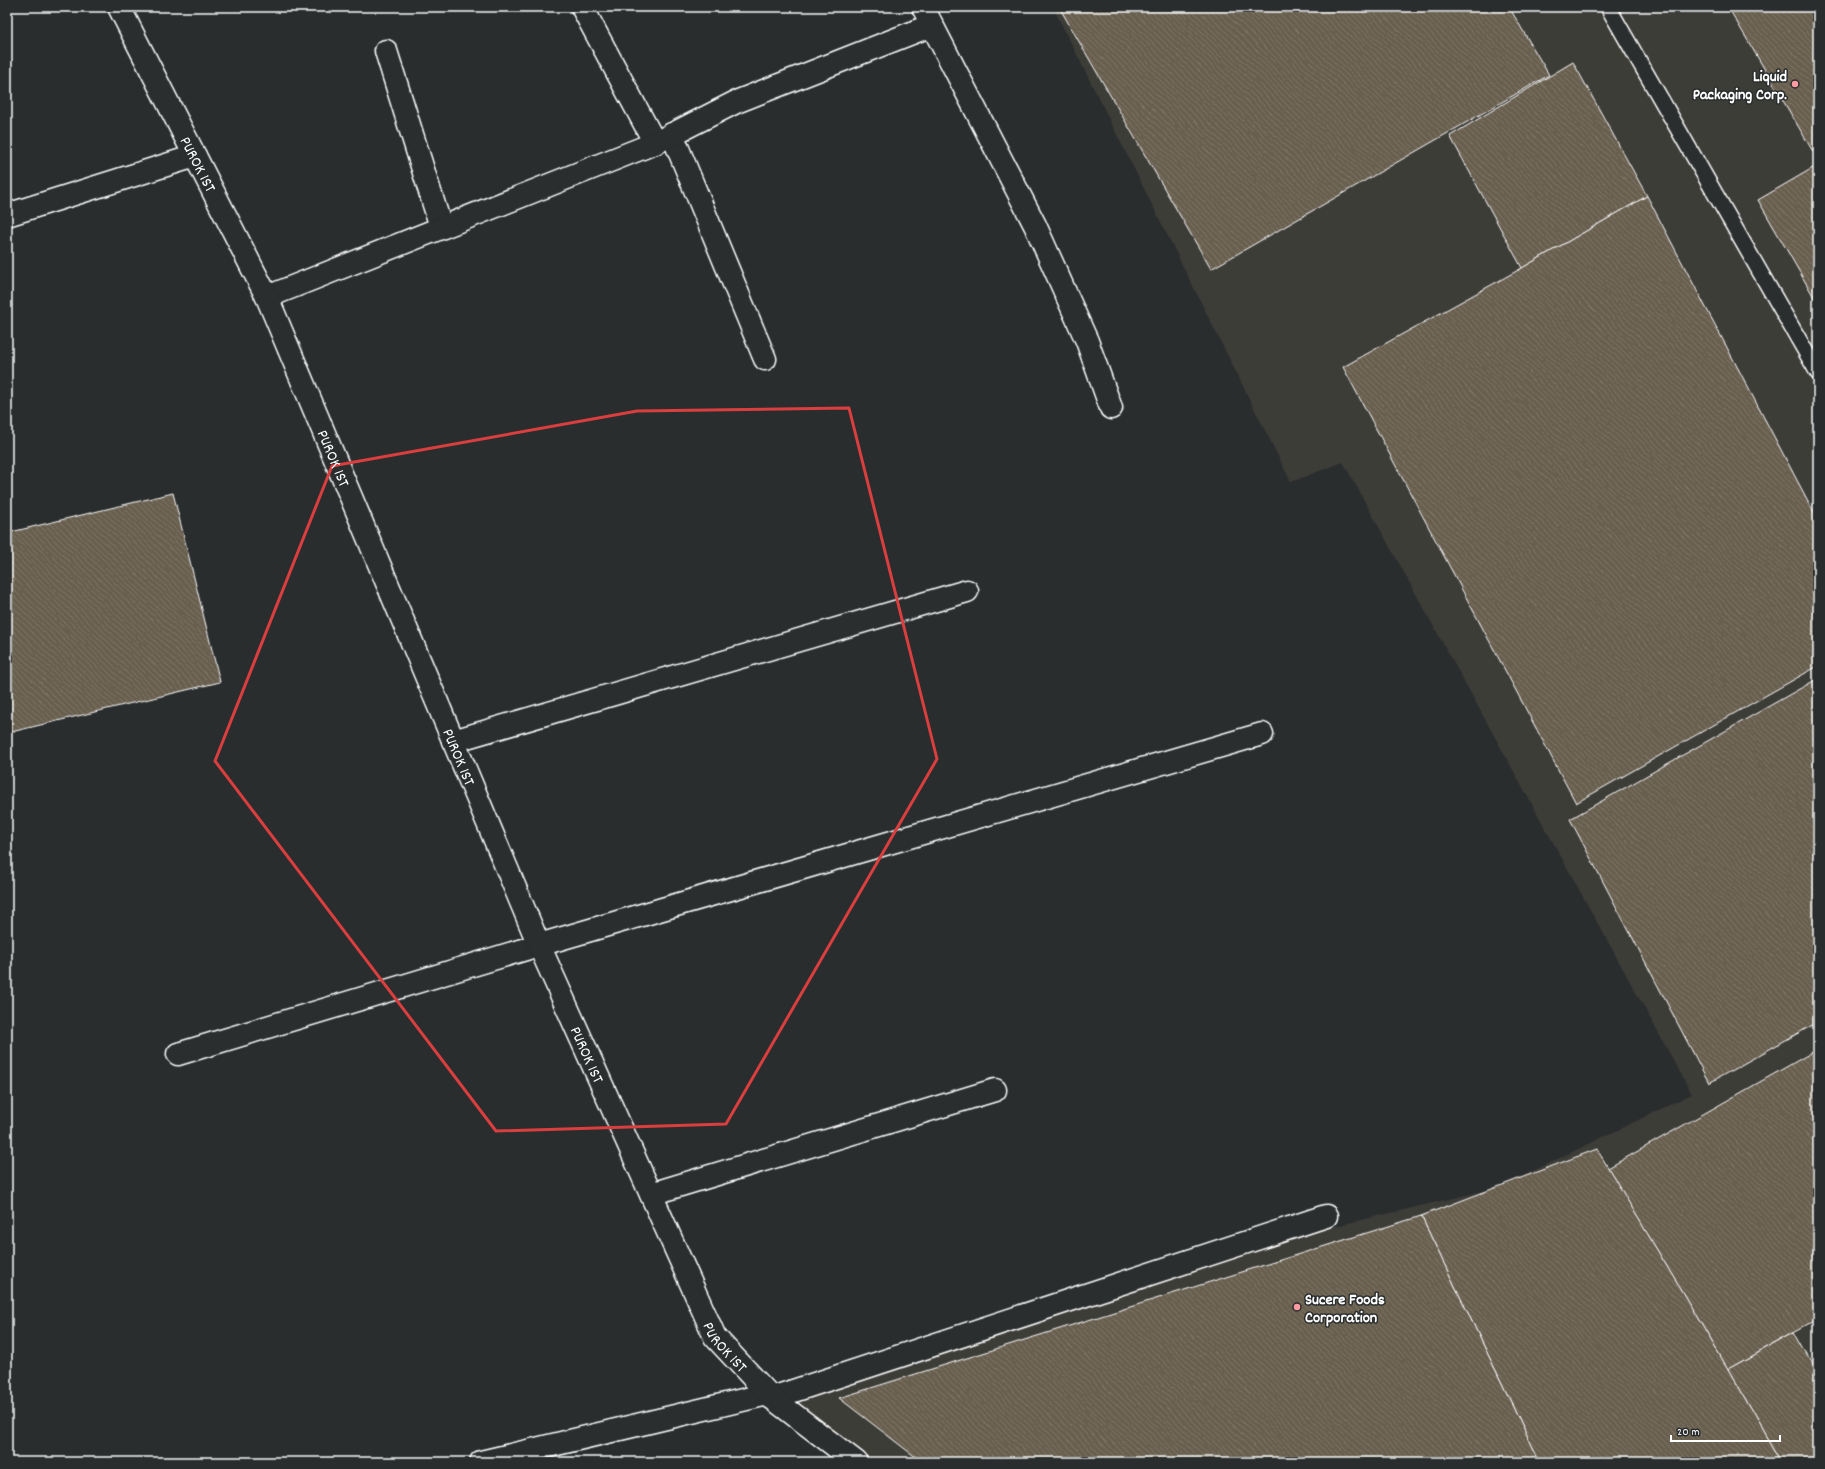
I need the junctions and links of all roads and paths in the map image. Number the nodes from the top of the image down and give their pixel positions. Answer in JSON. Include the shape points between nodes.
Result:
{"nodes":[{"id":1,"x":119,"y":7,"type":"edge"},
{"id":2,"x":582,"y":7,"type":"edge"},
{"id":3,"x":1608,"y":7,"type":"edge"},
{"id":4,"x":928,"y":16,"type":"edge"},
{"id":5,"x":386,"y":51,"type":"dead end"},
{"id":6,"x":664,"y":138,"type":"junction"},
{"id":7,"x":195,"y":156,"type":"junction"},
{"id":8,"x":7,"y":215,"type":"edge"},
{"id":9,"x":441,"y":227,"type":"junction"},
{"id":10,"x":267,"y":298,"type":"junction"},
{"id":11,"x":765,"y":359,"type":"dead end"},
{"id":12,"x":1818,"y":373,"type":"edge"},
{"id":13,"x":1111,"y":408,"type":"dead end"},
{"id":14,"x":967,"y":591,"type":"dead end"},
{"id":15,"x":1262,"y":734,"type":"dead end"},
{"id":16,"x":453,"y":741,"type":"junction"},
{"id":17,"x":539,"y":945,"type":"junction"},
{"id":18,"x":178,"y":1054,"type":"dead end"},
{"id":19,"x":996,"y":1090,"type":"dead end"},
{"id":20,"x":651,"y":1194,"type":"junction"},
{"id":21,"x":1326,"y":1216,"type":"dead end"},
{"id":22,"x":770,"y":1396,"type":"junction"},
{"id":23,"x":481,"y":1462,"type":"edge"},
{"id":24,"x":856,"y":1462,"type":"edge"}],
"edges":[{"from":1,"to":7,"type":"street","name":"PUROK 1ST"},
{"from":2,"to":6,"type":"street"},
{"from":3,"to":12,"type":"lane"},
{"from":4,"to":6,"type":"street","via":[[736,102]]},
{"from":4,"to":13,"type":"street","via":[[1035,225],[1087,341]]},
{"from":5,"to":9,"type":"street"},
{"from":6,"to":9,"type":"street"},
{"from":6,"to":11,"type":"street"},
{"from":7,"to":8,"type":"street"},
{"from":7,"to":10,"type":"street","name":"PUROK 1ST"},
{"from":9,"to":10,"type":"street"},
{"from":10,"to":16,"type":"street","name":"PUROK 1ST"},
{"from":14,"to":16,"type":"street"},
{"from":15,"to":17,"type":"street"},
{"from":16,"to":17,"type":"street","name":"PUROK 1ST"},
{"from":17,"to":18,"type":"street"},
{"from":17,"to":20,"type":"street","name":"PUROK 1ST"},
{"from":19,"to":20,"type":"street"},
{"from":20,"to":22,"type":"street","name":"PUROK 1ST","via":[[715,1336]]},
{"from":21,"to":22,"type":"street"},
{"from":22,"to":23,"type":"street"},
{"from":22,"to":24,"type":"street","name":"PUROK 1ST"}]}
